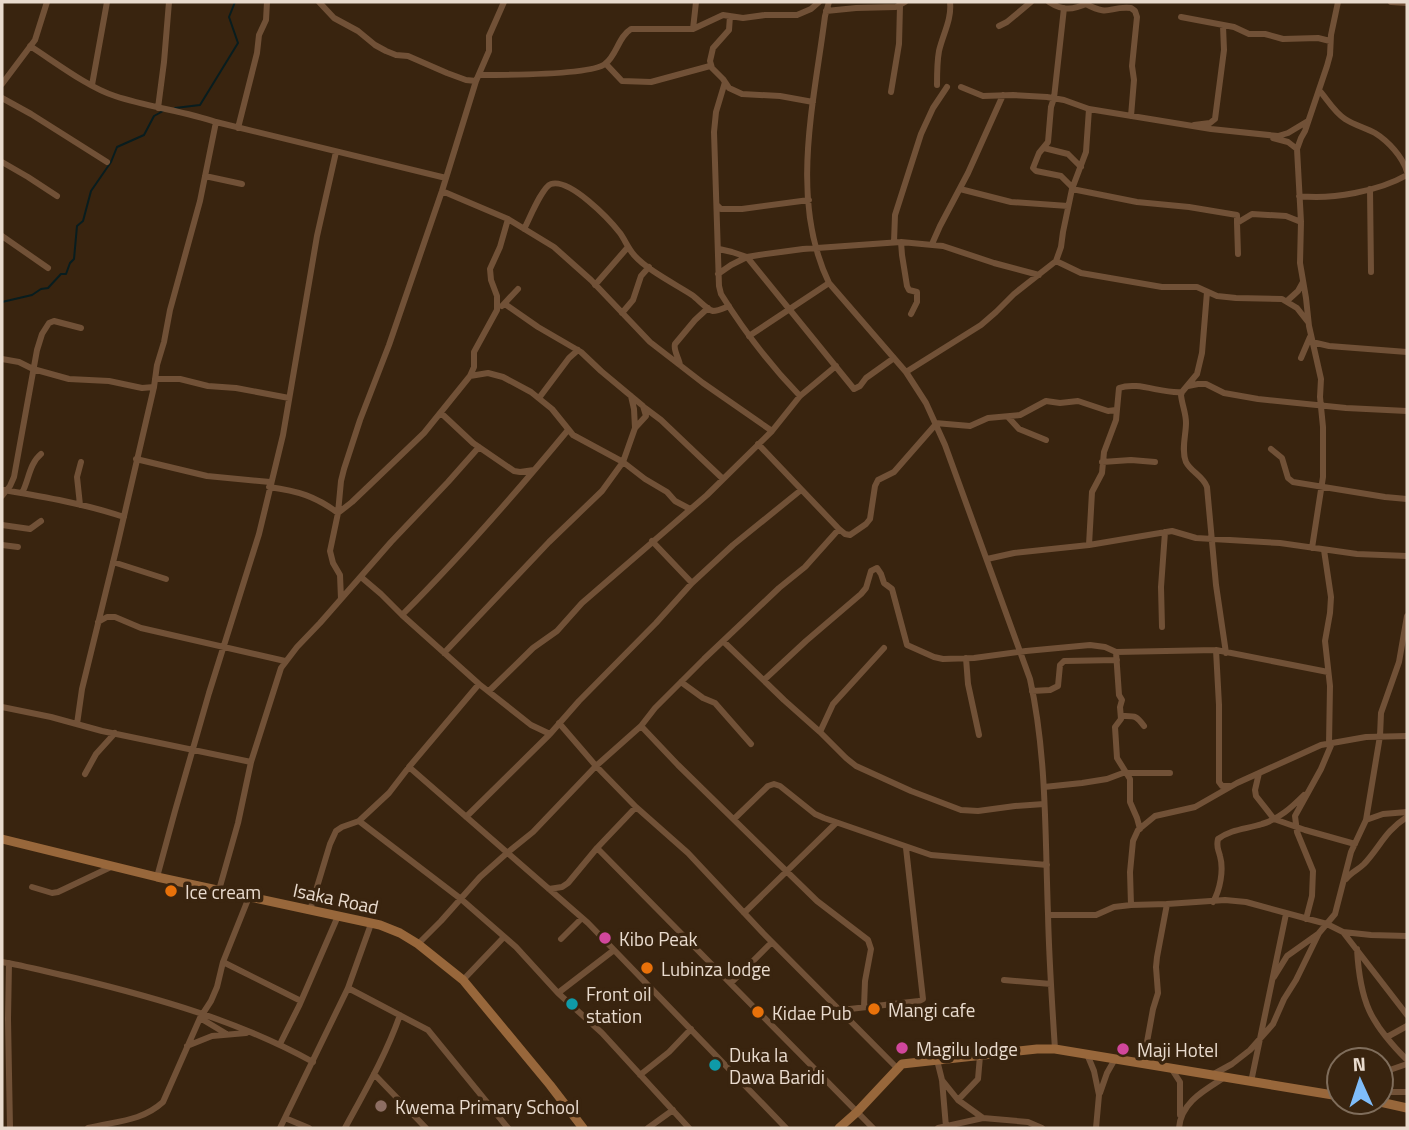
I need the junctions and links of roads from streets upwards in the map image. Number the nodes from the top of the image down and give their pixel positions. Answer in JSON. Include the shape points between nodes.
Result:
{"nodes":[{"id":1,"x":47,"y":2,"type":"edge"},
{"id":2,"x":107,"y":2,"type":"edge"},
{"id":3,"x":169,"y":2,"type":"edge"},
{"id":4,"x":267,"y":2,"type":"edge"},
{"id":5,"x":319,"y":2,"type":"edge"},
{"id":6,"x":504,"y":2,"type":"edge"},
{"id":7,"x":696,"y":2,"type":"edge"},
{"id":8,"x":819,"y":2,"type":"edge"},
{"id":9,"x":829,"y":2,"type":"edge"},
{"id":10,"x":950,"y":2,"type":"edge"},
{"id":11,"x":1031,"y":2,"type":"edge"},
{"id":12,"x":1049,"y":2,"type":"edge"},
{"id":13,"x":1338,"y":2,"type":"edge"},
{"id":14,"x":1391,"y":2,"type":"edge"},
{"id":15,"x":1406,"y":2,"type":"edge"},
{"id":16,"x":1088,"y":3,"type":"edge"},
{"id":17,"x":902,"y":4,"type":"edge"},
{"id":18,"x":1065,"y":8,"type":"junction"},
{"id":19,"x":827,"y":11,"type":"junction"},
{"id":20,"x":730,"y":16,"type":"junction"},
{"id":21,"x":1181,"y":17,"type":"dead end"},
{"id":22,"x":999,"y":26,"type":"dead end"},
{"id":23,"x":1223,"y":26,"type":"junction"},
{"id":24,"x":693,"y":29,"type":"junction"},
{"id":25,"x":1330,"y":41,"type":"junction"},
{"id":26,"x":30,"y":46,"type":"junction"},
{"id":27,"x":606,"y":64,"type":"junction"},
{"id":28,"x":710,"y":66,"type":"junction"},
{"id":29,"x":4,"y":74,"type":"edge"},
{"id":30,"x":477,"y":78,"type":"junction"},
{"id":31,"x":725,"y":82,"type":"junction"},
{"id":32,"x":2,"y":84,"type":"edge"},
{"id":33,"x":92,"y":85,"type":"junction"},
{"id":34,"x":936,"y":85,"type":"dead end"},
{"id":35,"x":947,"y":87,"type":"dead end"},
{"id":36,"x":961,"y":87,"type":"dead end"},
{"id":37,"x":1319,"y":90,"type":"junction"},
{"id":38,"x":891,"y":92,"type":"dead end"},
{"id":39,"x":1003,"y":95,"type":"junction"},
{"id":40,"x":2,"y":98,"type":"edge"},
{"id":41,"x":1054,"y":98,"type":"junction"},
{"id":42,"x":813,"y":102,"type":"junction"},
{"id":43,"x":158,"y":108,"type":"junction"},
{"id":44,"x":1088,"y":109,"type":"junction"},
{"id":45,"x":1131,"y":116,"type":"junction"},
{"id":46,"x":1308,"y":121,"type":"junction"},
{"id":47,"x":216,"y":122,"type":"junction"},
{"id":48,"x":1190,"y":126,"type":"junction"},
{"id":49,"x":238,"y":128,"type":"junction"},
{"id":50,"x":1240,"y":131,"type":"junction"},
{"id":51,"x":1044,"y":148,"type":"junction"},
{"id":52,"x":1297,"y":149,"type":"junction"},
{"id":53,"x":336,"y":152,"type":"junction"},
{"id":54,"x":2,"y":162,"type":"edge"},
{"id":55,"x":107,"y":162,"type":"dead end"},
{"id":56,"x":1081,"y":167,"type":"junction"},
{"id":57,"x":1407,"y":173,"type":"edge"},
{"id":58,"x":205,"y":176,"type":"junction"},
{"id":59,"x":446,"y":178,"type":"junction"},
{"id":60,"x":242,"y":184,"type":"dead end"},
{"id":61,"x":1072,"y":188,"type":"junction"},
{"id":62,"x":960,"y":189,"type":"junction"},
{"id":63,"x":1370,"y":189,"type":"junction"},
{"id":64,"x":442,"y":191,"type":"junction"},
{"id":65,"x":57,"y":196,"type":"dead end"},
{"id":66,"x":1299,"y":196,"type":"junction"},
{"id":67,"x":808,"y":200,"type":"junction"},
{"id":68,"x":716,"y":204,"type":"junction"},
{"id":69,"x":1068,"y":206,"type":"junction"},
{"id":70,"x":508,"y":219,"type":"junction"},
{"id":71,"x":1301,"y":222,"type":"junction"},
{"id":72,"x":1237,"y":223,"type":"junction"},
{"id":73,"x":524,"y":229,"type":"junction"},
{"id":74,"x":2,"y":236,"type":"edge"},
{"id":75,"x":898,"y":242,"type":"junction"},
{"id":76,"x":932,"y":244,"type":"junction"},
{"id":77,"x":628,"y":247,"type":"junction"},
{"id":78,"x":816,"y":248,"type":"junction"},
{"id":79,"x":719,"y":249,"type":"junction"},
{"id":80,"x":1238,"y":254,"type":"dead end"},
{"id":81,"x":747,"y":257,"type":"junction"},
{"id":82,"x":1056,"y":261,"type":"junction"},
{"id":83,"x":649,"y":267,"type":"junction"},
{"id":84,"x":48,"y":268,"type":"dead end"},
{"id":85,"x":1371,"y":272,"type":"dead end"},
{"id":86,"x":718,"y":274,"type":"junction"},
{"id":87,"x":1039,"y":275,"type":"junction"},
{"id":88,"x":1303,"y":282,"type":"junction"},
{"id":89,"x":829,"y":283,"type":"junction"},
{"id":90,"x":595,"y":285,"type":"junction"},
{"id":91,"x":519,"y":289,"type":"dead end"},
{"id":92,"x":1207,"y":292,"type":"junction"},
{"id":93,"x":1287,"y":301,"type":"junction"},
{"id":94,"x":505,"y":304,"type":"junction"},
{"id":95,"x":729,"y":306,"type":"junction"},
{"id":96,"x":708,"y":308,"type":"junction"},
{"id":97,"x":789,"y":310,"type":"junction"},
{"id":98,"x":496,"y":313,"type":"junction"},
{"id":99,"x":622,"y":313,"type":"junction"},
{"id":100,"x":911,"y":314,"type":"dead end"},
{"id":101,"x":1308,"y":323,"type":"junction"},
{"id":102,"x":81,"y":328,"type":"dead end"},
{"id":103,"x":749,"y":336,"type":"junction"},
{"id":104,"x":1311,"y":339,"type":"junction"},
{"id":105,"x":578,"y":349,"type":"junction"},
{"id":106,"x":1407,"y":352,"type":"edge"},
{"id":107,"x":894,"y":358,"type":"junction"},
{"id":108,"x":1300,"y":358,"type":"dead end"},
{"id":109,"x":2,"y":359,"type":"edge"},
{"id":110,"x":680,"y":365,"type":"junction"},
{"id":111,"x":836,"y":366,"type":"junction"},
{"id":112,"x":33,"y":369,"type":"junction"},
{"id":113,"x":906,"y":372,"type":"junction"},
{"id":114,"x":470,"y":376,"type":"junction"},
{"id":115,"x":155,"y":379,"type":"junction"},
{"id":116,"x":154,"y":387,"type":"junction"},
{"id":117,"x":1184,"y":390,"type":"junction"},
{"id":118,"x":631,"y":395,"type":"junction"},
{"id":119,"x":800,"y":396,"type":"junction"},
{"id":120,"x":289,"y":398,"type":"junction"},
{"id":121,"x":539,"y":398,"type":"junction"},
{"id":122,"x":1321,"y":404,"type":"junction"},
{"id":123,"x":643,"y":406,"type":"junction"},
{"id":124,"x":1116,"y":410,"type":"junction"},
{"id":125,"x":1407,"y":411,"type":"edge"},
{"id":126,"x":441,"y":413,"type":"junction"},
{"id":127,"x":1007,"y":417,"type":"junction"},
{"id":128,"x":935,"y":424,"type":"junction"},
{"id":129,"x":635,"y":428,"type":"junction"},
{"id":130,"x":568,"y":430,"type":"junction"},
{"id":131,"x":772,"y":430,"type":"junction"},
{"id":132,"x":1046,"y":440,"type":"dead end"},
{"id":133,"x":758,"y":444,"type":"junction"},
{"id":134,"x":479,"y":447,"type":"junction"},
{"id":135,"x":1271,"y":449,"type":"dead end"},
{"id":136,"x":41,"y":454,"type":"dead end"},
{"id":137,"x":136,"y":459,"type":"junction"},
{"id":138,"x":81,"y":462,"type":"dead end"},
{"id":139,"x":622,"y":462,"type":"junction"},
{"id":140,"x":1102,"y":462,"type":"junction"},
{"id":141,"x":1155,"y":462,"type":"dead end"},
{"id":142,"x":534,"y":470,"type":"junction"},
{"id":143,"x":723,"y":479,"type":"junction"},
{"id":144,"x":270,"y":485,"type":"junction"},
{"id":145,"x":1320,"y":486,"type":"junction"},
{"id":146,"x":801,"y":490,"type":"junction"},
{"id":147,"x":3,"y":492,"type":"edge"},
{"id":148,"x":22,"y":493,"type":"junction"},
{"id":149,"x":1407,"y":499,"type":"edge"},
{"id":150,"x":80,"y":505,"type":"junction"},
{"id":151,"x":690,"y":509,"type":"junction"},
{"id":152,"x":338,"y":513,"type":"junction"},
{"id":153,"x":124,"y":517,"type":"junction"},
{"id":154,"x":41,"y":521,"type":"dead end"},
{"id":155,"x":2,"y":525,"type":"edge"},
{"id":156,"x":838,"y":529,"type":"junction"},
{"id":157,"x":1165,"y":532,"type":"junction"},
{"id":158,"x":1213,"y":539,"type":"junction"},
{"id":159,"x":652,"y":541,"type":"junction"},
{"id":160,"x":2,"y":545,"type":"edge"},
{"id":161,"x":1089,"y":545,"type":"junction"},
{"id":162,"x":18,"y":547,"type":"dead end"},
{"id":163,"x":1312,"y":548,"type":"junction"},
{"id":164,"x":1324,"y":550,"type":"junction"},
{"id":165,"x":1407,"y":556,"type":"edge"},
{"id":166,"x":987,"y":559,"type":"junction"},
{"id":167,"x":113,"y":562,"type":"junction"},
{"id":168,"x":361,"y":577,"type":"junction"},
{"id":169,"x":166,"y":579,"type":"dead end"},
{"id":170,"x":692,"y":583,"type":"junction"},
{"id":171,"x":341,"y":599,"type":"junction"},
{"id":172,"x":402,"y":615,"type":"junction"},
{"id":173,"x":1407,"y":616,"type":"edge"},
{"id":174,"x":98,"y":621,"type":"junction"},
{"id":175,"x":1162,"y":627,"type":"dead end"},
{"id":176,"x":724,"y":642,"type":"junction"},
{"id":177,"x":1090,"y":645,"type":"junction"},
{"id":178,"x":223,"y":648,"type":"junction"},
{"id":179,"x":884,"y":648,"type":"dead end"},
{"id":180,"x":1216,"y":650,"type":"junction"},
{"id":181,"x":1020,"y":651,"type":"junction"},
{"id":182,"x":444,"y":653,"type":"junction"},
{"id":183,"x":1226,"y":653,"type":"junction"},
{"id":184,"x":1117,"y":656,"type":"junction"},
{"id":185,"x":966,"y":659,"type":"junction"},
{"id":186,"x":1090,"y":660,"type":"junction"},
{"id":187,"x":285,"y":661,"type":"junction"},
{"id":188,"x":1328,"y":672,"type":"junction"},
{"id":189,"x":764,"y":680,"type":"junction"},
{"id":190,"x":681,"y":682,"type":"junction"},
{"id":191,"x":479,"y":684,"type":"junction"},
{"id":192,"x":489,"y":691,"type":"junction"},
{"id":193,"x":1032,"y":691,"type":"junction"},
{"id":194,"x":2,"y":707,"type":"edge"},
{"id":195,"x":1122,"y":716,"type":"junction"},
{"id":196,"x":559,"y":723,"type":"junction"},
{"id":197,"x":76,"y":724,"type":"junction"},
{"id":198,"x":641,"y":726,"type":"junction"},
{"id":199,"x":1144,"y":726,"type":"dead end"},
{"id":200,"x":820,"y":732,"type":"junction"},
{"id":201,"x":115,"y":733,"type":"junction"},
{"id":202,"x":550,"y":734,"type":"junction"},
{"id":203,"x":979,"y":736,"type":"dead end"},
{"id":204,"x":1380,"y":736,"type":"junction"},
{"id":205,"x":1407,"y":736,"type":"edge"},
{"id":206,"x":1331,"y":743,"type":"junction"},
{"id":207,"x":751,"y":744,"type":"dead end"},
{"id":208,"x":192,"y":749,"type":"junction"},
{"id":209,"x":251,"y":762,"type":"junction"},
{"id":210,"x":596,"y":765,"type":"junction"},
{"id":211,"x":409,"y":767,"type":"junction"},
{"id":212,"x":1126,"y":773,"type":"junction"},
{"id":213,"x":1170,"y":773,"type":"dead end"},
{"id":214,"x":1259,"y":773,"type":"junction"},
{"id":215,"x":85,"y":774,"type":"dead end"},
{"id":216,"x":1231,"y":786,"type":"junction"},
{"id":217,"x":1044,"y":787,"type":"junction"},
{"id":218,"x":1311,"y":789,"type":"junction"},
{"id":219,"x":1044,"y":804,"type":"junction"},
{"id":220,"x":636,"y":807,"type":"junction"},
{"id":221,"x":1407,"y":814,"type":"edge"},
{"id":222,"x":466,"y":817,"type":"junction"},
{"id":223,"x":734,"y":819,"type":"junction"},
{"id":224,"x":1274,"y":819,"type":"junction"},
{"id":225,"x":1366,"y":820,"type":"junction"},
{"id":226,"x":359,"y":821,"type":"junction"},
{"id":227,"x":835,"y":823,"type":"junction"},
{"id":228,"x":1296,"y":827,"type":"junction"},
{"id":229,"x":1140,"y":829,"type":"junction"},
{"id":230,"x":2,"y":839,"type":"edge"},
{"id":231,"x":1355,"y":844,"type":"junction"},
{"id":232,"x":597,"y":848,"type":"junction"},
{"id":233,"x":906,"y":848,"type":"junction"},
{"id":234,"x":507,"y":853,"type":"junction"},
{"id":235,"x":1047,"y":865,"type":"junction"},
{"id":236,"x":113,"y":866,"type":"junction"},
{"id":237,"x":786,"y":871,"type":"junction"},
{"id":238,"x":157,"y":877,"type":"junction"},
{"id":239,"x":1342,"y":883,"type":"junction"},
{"id":240,"x":32,"y":887,"type":"dead end"},
{"id":241,"x":549,"y":889,"type":"junction"},
{"id":242,"x":219,"y":890,"type":"junction"},
{"id":243,"x":249,"y":897,"type":"junction"},
{"id":244,"x":461,"y":900,"type":"junction"},
{"id":245,"x":1213,"y":902,"type":"junction"},
{"id":246,"x":1167,"y":904,"type":"junction"},
{"id":247,"x":1131,"y":905,"type":"junction"},
{"id":248,"x":310,"y":910,"type":"junction"},
{"id":249,"x":744,"y":913,"type":"junction"},
{"id":250,"x":1286,"y":914,"type":"junction"},
{"id":251,"x":1048,"y":915,"type":"junction"},
{"id":252,"x":338,"y":916,"type":"junction"},
{"id":253,"x":582,"y":918,"type":"junction"},
{"id":254,"x":1306,"y":919,"type":"junction"},
{"id":255,"x":371,"y":924,"type":"junction"},
{"id":256,"x":1327,"y":924,"type":"junction"},
{"id":257,"x":1343,"y":932,"type":"junction"},
{"id":258,"x":1320,"y":933,"type":"junction"},
{"id":259,"x":1407,"y":936,"type":"edge"},
{"id":260,"x":504,"y":937,"type":"junction"},
{"id":261,"x":561,"y":939,"type":"dead end"},
{"id":262,"x":772,"y":942,"type":"junction"},
{"id":263,"x":418,"y":944,"type":"junction"},
{"id":264,"x":1357,"y":949,"type":"junction"},
{"id":265,"x":614,"y":950,"type":"junction"},
{"id":266,"x":6,"y":962,"type":"edge"},
{"id":267,"x":223,"y":962,"type":"junction"},
{"id":268,"x":463,"y":980,"type":"junction"},
{"id":269,"x":1004,"y":980,"type":"dead end"},
{"id":270,"x":731,"y":983,"type":"junction"},
{"id":271,"x":1270,"y":983,"type":"junction"},
{"id":272,"x":1051,"y":984,"type":"junction"},
{"id":273,"x":348,"y":988,"type":"junction"},
{"id":274,"x":558,"y":993,"type":"junction"},
{"id":275,"x":302,"y":1001,"type":"junction"},
{"id":276,"x":864,"y":1007,"type":"junction"},
{"id":277,"x":841,"y":1010,"type":"junction"},
{"id":278,"x":400,"y":1015,"type":"junction"},
{"id":279,"x":1407,"y":1015,"type":"edge"},
{"id":280,"x":201,"y":1016,"type":"junction"},
{"id":281,"x":5,"y":1019,"type":"edge"},
{"id":282,"x":1407,"y":1026,"type":"edge"},
{"id":283,"x":691,"y":1029,"type":"junction"},
{"id":284,"x":251,"y":1033,"type":"junction"},
{"id":285,"x":227,"y":1034,"type":"junction"},
{"id":286,"x":1387,"y":1037,"type":"junction"},
{"id":287,"x":1261,"y":1039,"type":"junction"},
{"id":288,"x":280,"y":1044,"type":"junction"},
{"id":289,"x":187,"y":1046,"type":"junction"},
{"id":290,"x":1055,"y":1048,"type":"junction"},
{"id":291,"x":1087,"y":1054,"type":"junction"},
{"id":292,"x":980,"y":1056,"type":"junction"},
{"id":293,"x":1115,"y":1059,"type":"junction"},
{"id":294,"x":937,"y":1060,"type":"junction"},
{"id":295,"x":313,"y":1062,"type":"junction"},
{"id":296,"x":1407,"y":1062,"type":"edge"},
{"id":297,"x":1143,"y":1064,"type":"junction"},
{"id":298,"x":897,"y":1068,"type":"junction"},
{"id":299,"x":1171,"y":1068,"type":"junction"},
{"id":300,"x":374,"y":1074,"type":"junction"},
{"id":301,"x":640,"y":1074,"type":"junction"},
{"id":302,"x":1212,"y":1075,"type":"junction"},
{"id":303,"x":1226,"y":1077,"type":"junction"},
{"id":304,"x":942,"y":1080,"type":"junction"},
{"id":305,"x":1251,"y":1082,"type":"junction"},
{"id":306,"x":5,"y":1087,"type":"edge"},
{"id":307,"x":1325,"y":1094,"type":"edge"},
{"id":308,"x":1099,"y":1095,"type":"junction"},
{"id":309,"x":958,"y":1100,"type":"junction"},
{"id":310,"x":673,"y":1110,"type":"junction"},
{"id":311,"x":857,"y":1112,"type":"junction"},
{"id":312,"x":285,"y":1118,"type":"junction"},
{"id":313,"x":983,"y":1118,"type":"junction"},
{"id":314,"x":1180,"y":1120,"type":"junction"},
{"id":315,"x":965,"y":1125,"type":"edge"},
{"id":316,"x":10,"y":1128,"type":"edge"},
{"id":317,"x":88,"y":1128,"type":"edge"},
{"id":318,"x":280,"y":1128,"type":"edge"},
{"id":319,"x":309,"y":1128,"type":"edge"},
{"id":320,"x":345,"y":1128,"type":"edge"},
{"id":321,"x":426,"y":1128,"type":"edge"},
{"id":322,"x":508,"y":1128,"type":"edge"},
{"id":323,"x":583,"y":1128,"type":"edge"},
{"id":324,"x":648,"y":1128,"type":"edge"},
{"id":325,"x":689,"y":1128,"type":"edge"},
{"id":326,"x":786,"y":1128,"type":"edge"},
{"id":327,"x":839,"y":1128,"type":"edge"},
{"id":328,"x":873,"y":1128,"type":"edge"},
{"id":329,"x":941,"y":1128,"type":"edge"},
{"id":330,"x":1042,"y":1128,"type":"edge"},
{"id":331,"x":1096,"y":1128,"type":"edge"},
{"id":332,"x":1179,"y":1128,"type":"edge"}],
"edges":[{"from":1,"to":26,"type":"street"},
{"from":2,"to":33,"type":"street"},
{"from":3,"to":43,"type":"street"},
{"from":4,"to":49,"type":"street"},
{"from":5,"to":30,"type":"street","via":[[375,46],[466,80]]},
{"from":6,"to":30,"type":"street"},
{"from":7,"to":24,"type":"street"},
{"from":8,"to":20,"type":"street","via":[[797,15]]},
{"from":9,"to":19,"type":"street"},
{"from":10,"to":34,"type":"street"},
{"from":11,"to":22,"type":"street"},
{"from":12,"to":18,"type":"street"},
{"from":13,"to":25,"type":"street"},
{"from":14,"to":15,"type":"street"},
{"from":16,"to":18,"type":"street"},
{"from":16,"to":45,"type":"street","via":[[1105,12],[1133,9],[1137,17]]},
{"from":17,"to":19,"type":"street"},
{"from":17,"to":38,"type":"street"},
{"from":18,"to":41,"type":"street"},
{"from":19,"to":42,"type":"street"},
{"from":20,"to":24,"type":"street"},
{"from":20,"to":28,"type":"street","via":[[729,30],[711,53]]},
{"from":21,"to":23,"type":"street"},
{"from":23,"to":25,"type":"street","via":[[1283,39]]},
{"from":23,"to":48,"type":"street","via":[[1215,119]]},
{"from":24,"to":27,"type":"street","via":[[631,29]]},
{"from":25,"to":37,"type":"street"},
{"from":26,"to":29,"type":"street"},
{"from":26,"to":33,"type":"street"},
{"from":27,"to":28,"type":"street","via":[[622,81],[638,82]]},
{"from":27,"to":30,"type":"street","via":[[589,70]]},
{"from":28,"to":31,"type":"street"},
{"from":29,"to":32,"type":"street"},
{"from":30,"to":59,"type":"street"},
{"from":31,"to":42,"type":"street","via":[[742,94]]},
{"from":31,"to":68,"type":"street","via":[[715,120]]},
{"from":33,"to":43,"type":"street"},
{"from":35,"to":75,"type":"street","via":[[921,134],[895,215]]},
{"from":36,"to":39,"type":"street","via":[[979,95]]},
{"from":37,"to":46,"type":"street"},
{"from":37,"to":57,"type":"street","via":[[1346,120],[1377,134],[1390,146]]},
{"from":39,"to":41,"type":"street"},
{"from":39,"to":62,"type":"street"},
{"from":40,"to":55,"type":"street"},
{"from":41,"to":44,"type":"street"},
{"from":41,"to":51,"type":"street"},
{"from":42,"to":67,"type":"street"},
{"from":43,"to":47,"type":"street"},
{"from":44,"to":45,"type":"street"},
{"from":44,"to":56,"type":"street"},
{"from":45,"to":48,"type":"street"},
{"from":46,"to":50,"type":"street","via":[[1278,136]]},
{"from":46,"to":52,"type":"street"},
{"from":47,"to":49,"type":"street"},
{"from":47,"to":58,"type":"street"},
{"from":48,"to":50,"type":"street"},
{"from":49,"to":53,"type":"street"},
{"from":50,"to":52,"type":"street","via":[[1289,142]]},
{"from":51,"to":56,"type":"street","via":[[1068,154]]},
{"from":51,"to":61,"type":"street","via":[[1034,170],[1057,174]]},
{"from":52,"to":66,"type":"street"},
{"from":53,"to":59,"type":"street"},
{"from":53,"to":120,"type":"street"},
{"from":54,"to":65,"type":"street"},
{"from":56,"to":61,"type":"street"},
{"from":57,"to":63,"type":"street"},
{"from":58,"to":60,"type":"street"},
{"from":58,"to":115,"type":"street"},
{"from":59,"to":64,"type":"street"},
{"from":61,"to":69,"type":"street"},
{"from":61,"to":72,"type":"street","via":[[1237,215]]},
{"from":62,"to":69,"type":"street","via":[[1011,202]]},
{"from":62,"to":76,"type":"street"},
{"from":63,"to":66,"type":"street","via":[[1330,198]]},
{"from":63,"to":85,"type":"street"},
{"from":64,"to":70,"type":"street"},
{"from":64,"to":152,"type":"street","via":[[348,454]]},
{"from":66,"to":71,"type":"street"},
{"from":67,"to":68,"type":"street","via":[[741,209],[722,209]]},
{"from":67,"to":78,"type":"street"},
{"from":68,"to":79,"type":"street"},
{"from":69,"to":82,"type":"street"},
{"from":70,"to":73,"type":"street"},
{"from":70,"to":98,"type":"street","via":[[490,269]]},
{"from":71,"to":72,"type":"street","via":[[1286,216],[1252,214]]},
{"from":71,"to":88,"type":"street"},
{"from":72,"to":80,"type":"street"},
{"from":73,"to":77,"type":"street","via":[[545,188],[559,184],[587,199]]},
{"from":73,"to":90,"type":"street","via":[[554,247]]},
{"from":74,"to":84,"type":"street"},
{"from":75,"to":76,"type":"street"},
{"from":75,"to":78,"type":"street"},
{"from":75,"to":100,"type":"street","via":[[907,286],[918,295]]},
{"from":76,"to":87,"type":"street"},
{"from":77,"to":83,"type":"street"},
{"from":77,"to":90,"type":"street"},
{"from":78,"to":81,"type":"street"},
{"from":78,"to":89,"type":"street"},
{"from":79,"to":81,"type":"street"},
{"from":79,"to":86,"type":"street"},
{"from":81,"to":86,"type":"street"},
{"from":81,"to":97,"type":"street"},
{"from":82,"to":87,"type":"street"},
{"from":82,"to":92,"type":"street","via":[[1097,276],[1167,288],[1197,287]]},
{"from":83,"to":96,"type":"street"},
{"from":83,"to":99,"type":"street"},
{"from":86,"to":95,"type":"street","via":[[721,294]]},
{"from":87,"to":113,"type":"street","via":[[981,325]]},
{"from":88,"to":93,"type":"street"},
{"from":88,"to":101,"type":"street"},
{"from":89,"to":97,"type":"street"},
{"from":89,"to":107,"type":"street"},
{"from":90,"to":99,"type":"street"},
{"from":91,"to":94,"type":"street"},
{"from":92,"to":93,"type":"street"},
{"from":92,"to":117,"type":"street","via":[[1202,353],[1196,377]]},
{"from":93,"to":101,"type":"street"},
{"from":94,"to":98,"type":"street"},
{"from":94,"to":105,"type":"street"},
{"from":95,"to":96,"type":"street","via":[[714,311]]},
{"from":95,"to":103,"type":"street"},
{"from":96,"to":110,"type":"street","via":[[675,344]]},
{"from":97,"to":103,"type":"street"},
{"from":97,"to":111,"type":"street"},
{"from":98,"to":114,"type":"street","via":[[474,352]]},
{"from":99,"to":110,"type":"street"},
{"from":101,"to":104,"type":"street"},
{"from":102,"to":112,"type":"street","via":[[49,323]]},
{"from":103,"to":119,"type":"street"},
{"from":104,"to":106,"type":"street","via":[[1329,346]]},
{"from":104,"to":108,"type":"street"},
{"from":104,"to":122,"type":"street","via":[[1321,379]]},
{"from":105,"to":118,"type":"street"},
{"from":105,"to":121,"type":"street"},
{"from":107,"to":111,"type":"street","via":[[856,389]]},
{"from":107,"to":113,"type":"street"},
{"from":109,"to":112,"type":"street"},
{"from":110,"to":131,"type":"street"},
{"from":111,"to":119,"type":"street"},
{"from":112,"to":116,"type":"street","via":[[77,380]]},
{"from":112,"to":147,"type":"street","via":[[14,477]]},
{"from":113,"to":128,"type":"street"},
{"from":114,"to":121,"type":"street","via":[[485,372],[503,377]]},
{"from":114,"to":126,"type":"street"},
{"from":115,"to":116,"type":"street"},
{"from":115,"to":120,"type":"street","via":[[180,379]]},
{"from":116,"to":137,"type":"street"},
{"from":117,"to":122,"type":"street","via":[[1206,384],[1224,393],[1258,399]]},
{"from":117,"to":124,"type":"street","via":[[1121,386]]},
{"from":117,"to":158,"type":"street","via":[[1184,456],[1207,487]]},
{"from":118,"to":123,"type":"street"},
{"from":118,"to":129,"type":"street"},
{"from":119,"to":131,"type":"street"},
{"from":120,"to":144,"type":"street"},
{"from":121,"to":130,"type":"street"},
{"from":122,"to":125,"type":"street"},
{"from":122,"to":145,"type":"street","via":[[1324,456]]},
{"from":123,"to":129,"type":"street","via":[[645,417]]},
{"from":123,"to":143,"type":"street"},
{"from":124,"to":127,"type":"street","via":[[1078,401],[1046,401]]},
{"from":124,"to":140,"type":"street"},
{"from":126,"to":134,"type":"street"},
{"from":126,"to":152,"type":"street"},
{"from":127,"to":128,"type":"street","via":[[988,418],[970,426]]},
{"from":127,"to":132,"type":"street"},
{"from":128,"to":156,"type":"street","via":[[894,472],[876,482],[866,524],[850,535]]},
{"from":128,"to":166,"type":"street"},
{"from":129,"to":139,"type":"street"},
{"from":130,"to":139,"type":"street"},
{"from":130,"to":142,"type":"street"},
{"from":131,"to":133,"type":"street"},
{"from":133,"to":143,"type":"street"},
{"from":133,"to":146,"type":"street"},
{"from":134,"to":142,"type":"street","via":[[514,471]]},
{"from":134,"to":168,"type":"street"},
{"from":135,"to":145,"type":"street","via":[[1282,458],[1290,480]]},
{"from":136,"to":148,"type":"street","via":[[34,460]]},
{"from":137,"to":144,"type":"street"},
{"from":137,"to":153,"type":"street"},
{"from":138,"to":150,"type":"street","via":[[77,477]]},
{"from":139,"to":151,"type":"street"},
{"from":139,"to":182,"type":"street","via":[[602,491]]},
{"from":140,"to":141,"type":"street"},
{"from":140,"to":161,"type":"street","via":[[1092,492]]},
{"from":142,"to":172,"type":"street"},
{"from":143,"to":151,"type":"street"},
{"from":144,"to":152,"type":"street","via":[[321,500]]},
{"from":144,"to":178,"type":"street"},
{"from":145,"to":149,"type":"street"},
{"from":145,"to":163,"type":"street"},
{"from":146,"to":156,"type":"street"},
{"from":146,"to":170,"type":"street"},
{"from":147,"to":148,"type":"street"},
{"from":148,"to":150,"type":"street"},
{"from":150,"to":153,"type":"street"},
{"from":151,"to":159,"type":"street"},
{"from":152,"to":171,"type":"street","via":[[330,551],[341,575]]},
{"from":153,"to":167,"type":"street"},
{"from":154,"to":155,"type":"street","via":[[30,530]]},
{"from":156,"to":176,"type":"street","via":[[805,567]]},
{"from":157,"to":158,"type":"street"},
{"from":157,"to":161,"type":"street"},
{"from":157,"to":175,"type":"street"},
{"from":158,"to":163,"type":"street"},
{"from":158,"to":183,"type":"street"},
{"from":159,"to":170,"type":"street"},
{"from":159,"to":192,"type":"street"},
{"from":160,"to":162,"type":"street"},
{"from":161,"to":166,"type":"street"},
{"from":163,"to":164,"type":"street"},
{"from":164,"to":165,"type":"street"},
{"from":164,"to":188,"type":"street","via":[[1331,597],[1325,641]]},
{"from":166,"to":181,"type":"street"},
{"from":167,"to":169,"type":"street"},
{"from":167,"to":174,"type":"street"},
{"from":168,"to":171,"type":"street"},
{"from":168,"to":172,"type":"street"},
{"from":170,"to":196,"type":"street"},
{"from":171,"to":187,"type":"street"},
{"from":172,"to":182,"type":"street"},
{"from":173,"to":204,"type":"street","via":[[1399,662],[1381,713]]},
{"from":174,"to":178,"type":"street","via":[[115,617],[133,626]]},
{"from":174,"to":197,"type":"street"},
{"from":176,"to":189,"type":"street"},
{"from":176,"to":190,"type":"street"},
{"from":177,"to":181,"type":"street"},
{"from":177,"to":184,"type":"street"},
{"from":177,"to":186,"type":"street"},
{"from":178,"to":187,"type":"street"},
{"from":178,"to":208,"type":"street"},
{"from":179,"to":200,"type":"street","via":[[833,704]]},
{"from":180,"to":183,"type":"street"},
{"from":180,"to":184,"type":"street"},
{"from":180,"to":216,"type":"street","via":[[1219,782]]},
{"from":181,"to":185,"type":"street"},
{"from":181,"to":193,"type":"street"},
{"from":182,"to":191,"type":"street"},
{"from":183,"to":188,"type":"street"},
{"from":184,"to":186,"type":"street"},
{"from":184,"to":195,"type":"street"},
{"from":185,"to":189,"type":"street","via":[[939,659],[908,646],[892,589],[877,568],[871,571],[861,594]]},
{"from":185,"to":203,"type":"street"},
{"from":186,"to":193,"type":"street","via":[[1062,662],[1056,687]]},
{"from":187,"to":209,"type":"street"},
{"from":188,"to":206,"type":"street"},
{"from":189,"to":200,"type":"street"},
{"from":190,"to":198,"type":"street"},
{"from":190,"to":207,"type":"street","via":[[715,703]]},
{"from":191,"to":192,"type":"street"},
{"from":191,"to":211,"type":"street"},
{"from":192,"to":202,"type":"street","via":[[531,725]]},
{"from":193,"to":217,"type":"street"},
{"from":194,"to":197,"type":"street"},
{"from":195,"to":199,"type":"street","via":[[1136,716]]},
{"from":195,"to":212,"type":"street","via":[[1115,731],[1117,758]]},
{"from":196,"to":202,"type":"street"},
{"from":196,"to":210,"type":"street"},
{"from":197,"to":201,"type":"street"},
{"from":198,"to":210,"type":"street"},
{"from":198,"to":223,"type":"street"},
{"from":200,"to":219,"type":"street","via":[[856,766],[961,810]]},
{"from":201,"to":208,"type":"street"},
{"from":201,"to":215,"type":"street"},
{"from":202,"to":222,"type":"street"},
{"from":204,"to":205,"type":"street"},
{"from":204,"to":206,"type":"street"},
{"from":204,"to":225,"type":"street"},
{"from":206,"to":214,"type":"street"},
{"from":206,"to":218,"type":"street"},
{"from":208,"to":209,"type":"street"},
{"from":208,"to":238,"type":"street"},
{"from":209,"to":242,"type":"street"},
{"from":210,"to":220,"type":"street"},
{"from":210,"to":234,"type":"street"},
{"from":211,"to":222,"type":"street"},
{"from":211,"to":226,"type":"street"},
{"from":212,"to":213,"type":"street"},
{"from":212,"to":217,"type":"street"},
{"from":212,"to":229,"type":"street"},
{"from":214,"to":216,"type":"street"},
{"from":214,"to":224,"type":"street","via":[[1256,796]]},
{"from":216,"to":229,"type":"street","via":[[1195,807],[1155,816]]},
{"from":217,"to":219,"type":"street"},
{"from":218,"to":224,"type":"street"},
{"from":218,"to":228,"type":"street","via":[[1297,811]]},
{"from":219,"to":235,"type":"street"},
{"from":220,"to":232,"type":"street"},
{"from":220,"to":249,"type":"street","via":[[688,853]]},
{"from":221,"to":225,"type":"street"},
{"from":221,"to":239,"type":"street"},
{"from":222,"to":234,"type":"street"},
{"from":223,"to":227,"type":"street","via":[[774,784]]},
{"from":223,"to":237,"type":"street"},
{"from":224,"to":228,"type":"street"},
{"from":224,"to":245,"type":"street","via":[[1218,839],[1220,887]]},
{"from":225,"to":231,"type":"street"},
{"from":226,"to":244,"type":"street"},
{"from":226,"to":248,"type":"street","via":[[336,831]]},
{"from":227,"to":233,"type":"street"},
{"from":227,"to":237,"type":"street"},
{"from":228,"to":231,"type":"street"},
{"from":228,"to":254,"type":"street","via":[[1313,871]]},
{"from":229,"to":247,"type":"street","via":[[1133,841]]},
{"from":230,"to":236,"type":"street","name":"Isaka Road"},
{"from":231,"to":239,"type":"street"},
{"from":232,"to":241,"type":"street","via":[[568,883]]},
{"from":232,"to":270,"type":"street"},
{"from":233,"to":235,"type":"street","via":[[937,856]]},
{"from":233,"to":276,"type":"street","via":[[923,999]]},
{"from":234,"to":241,"type":"street"},
{"from":234,"to":244,"type":"street"},
{"from":235,"to":251,"type":"street"},
{"from":236,"to":238,"type":"street","name":"Isaka Road"},
{"from":236,"to":240,"type":"street","via":[[58,892]]},
{"from":237,"to":249,"type":"street"},
{"from":237,"to":276,"type":"street","via":[[870,944]]},
{"from":238,"to":242,"type":"street","name":"Isaka Road"},
{"from":239,"to":256,"type":"street","via":[[1335,914]]},
{"from":241,"to":253,"type":"street"},
{"from":242,"to":243,"type":"street","name":"Isaka Road"},
{"from":243,"to":248,"type":"street","name":"Isaka Road"},
{"from":243,"to":267,"type":"street"},
{"from":244,"to":260,"type":"street"},
{"from":244,"to":263,"type":"street"},
{"from":245,"to":246,"type":"street"},
{"from":245,"to":250,"type":"street","via":[[1246,902]]},
{"from":246,"to":247,"type":"street"},
{"from":246,"to":297,"type":"street","via":[[1156,967],[1158,993]]},
{"from":247,"to":251,"type":"street","via":[[1096,915]]},
{"from":248,"to":252,"type":"street","name":"Isaka Road"},
{"from":249,"to":262,"type":"street"},
{"from":250,"to":254,"type":"street"},
{"from":250,"to":271,"type":"street"},
{"from":251,"to":272,"type":"street"},
{"from":252,"to":255,"type":"street","name":"Isaka Road"},
{"from":252,"to":275,"type":"street"},
{"from":253,"to":261,"type":"street"},
{"from":253,"to":265,"type":"street"},
{"from":254,"to":256,"type":"street"},
{"from":255,"to":263,"type":"street","name":"Isaka Road"},
{"from":255,"to":273,"type":"street"},
{"from":256,"to":257,"type":"street"},
{"from":256,"to":258,"type":"street"},
{"from":257,"to":259,"type":"street"},
{"from":257,"to":264,"type":"street"},
{"from":258,"to":271,"type":"street","via":[[1283,960]]},
{"from":258,"to":287,"type":"street"},
{"from":260,"to":268,"type":"street"},
{"from":260,"to":274,"type":"street"},
{"from":262,"to":270,"type":"street"},
{"from":262,"to":277,"type":"street"},
{"from":263,"to":268,"type":"street","name":"Isaka Road"},
{"from":264,"to":279,"type":"street"},
{"from":264,"to":286,"type":"street","via":[[1367,1009]]},
{"from":265,"to":274,"type":"street"},
{"from":265,"to":283,"type":"street"},
{"from":266,"to":280,"type":"street","via":[[110,987]]},
{"from":266,"to":281,"type":"street"},
{"from":267,"to":275,"type":"street"},
{"from":267,"to":280,"type":"street","via":[[217,987]]},
{"from":268,"to":323,"type":"street","name":"Isaka Road"},
{"from":269,"to":272,"type":"street"},
{"from":270,"to":311,"type":"street"},
{"from":271,"to":287,"type":"street"},
{"from":272,"to":290,"type":"street"},
{"from":273,"to":278,"type":"street"},
{"from":273,"to":295,"type":"street"},
{"from":274,"to":301,"type":"street"},
{"from":275,"to":288,"type":"street"},
{"from":276,"to":277,"type":"street"},
{"from":277,"to":298,"type":"street"},
{"from":278,"to":300,"type":"street"},
{"from":278,"to":322,"type":"street","via":[[428,1030]]},
{"from":280,"to":284,"type":"street"},
{"from":280,"to":285,"type":"street"},
{"from":280,"to":289,"type":"street"},
{"from":281,"to":306,"type":"street"},
{"from":282,"to":286,"type":"street"},
{"from":283,"to":301,"type":"street"},
{"from":283,"to":326,"type":"street"},
{"from":284,"to":285,"type":"street"},
{"from":284,"to":288,"type":"street"},
{"from":285,"to":289,"type":"street"},
{"from":286,"to":296,"type":"street"},
{"from":287,"to":302,"type":"street"},
{"from":287,"to":305,"type":"street"},
{"from":288,"to":295,"type":"street"},
{"from":289,"to":317,"type":"street","via":[[159,1106],[132,1120]]},
{"from":290,"to":291,"type":"street"},
{"from":290,"to":292,"type":"street"},
{"from":291,"to":293,"type":"street"},
{"from":291,"to":308,"type":"street"},
{"from":292,"to":294,"type":"street"},
{"from":292,"to":309,"type":"street","via":[[978,1079]]},
{"from":293,"to":297,"type":"street"},
{"from":293,"to":308,"type":"street"},
{"from":294,"to":298,"type":"street","via":[[909,1062]]},
{"from":294,"to":304,"type":"street"},
{"from":295,"to":312,"type":"street"},
{"from":297,"to":299,"type":"street"},
{"from":298,"to":311,"type":"street"},
{"from":299,"to":302,"type":"street"},
{"from":299,"to":314,"type":"street","via":[[1182,1088]]},
{"from":300,"to":320,"type":"street"},
{"from":300,"to":321,"type":"street"},
{"from":301,"to":310,"type":"street"},
{"from":302,"to":303,"type":"street"},
{"from":303,"to":305,"type":"street"},
{"from":303,"to":314,"type":"street","via":[[1198,1094]]},
{"from":304,"to":309,"type":"street"},
{"from":304,"to":329,"type":"street"},
{"from":305,"to":307,"type":"street"},
{"from":306,"to":316,"type":"street"},
{"from":308,"to":331,"type":"street"},
{"from":309,"to":313,"type":"street"},
{"from":310,"to":324,"type":"street"},
{"from":310,"to":325,"type":"street"},
{"from":311,"to":327,"type":"street"},
{"from":311,"to":328,"type":"street"},
{"from":312,"to":318,"type":"street"},
{"from":312,"to":319,"type":"street"},
{"from":313,"to":315,"type":"street"},
{"from":313,"to":330,"type":"street","via":[[1028,1122]]},
{"from":314,"to":332,"type":"street"},
{"from":315,"to":329,"type":"street"}]}
